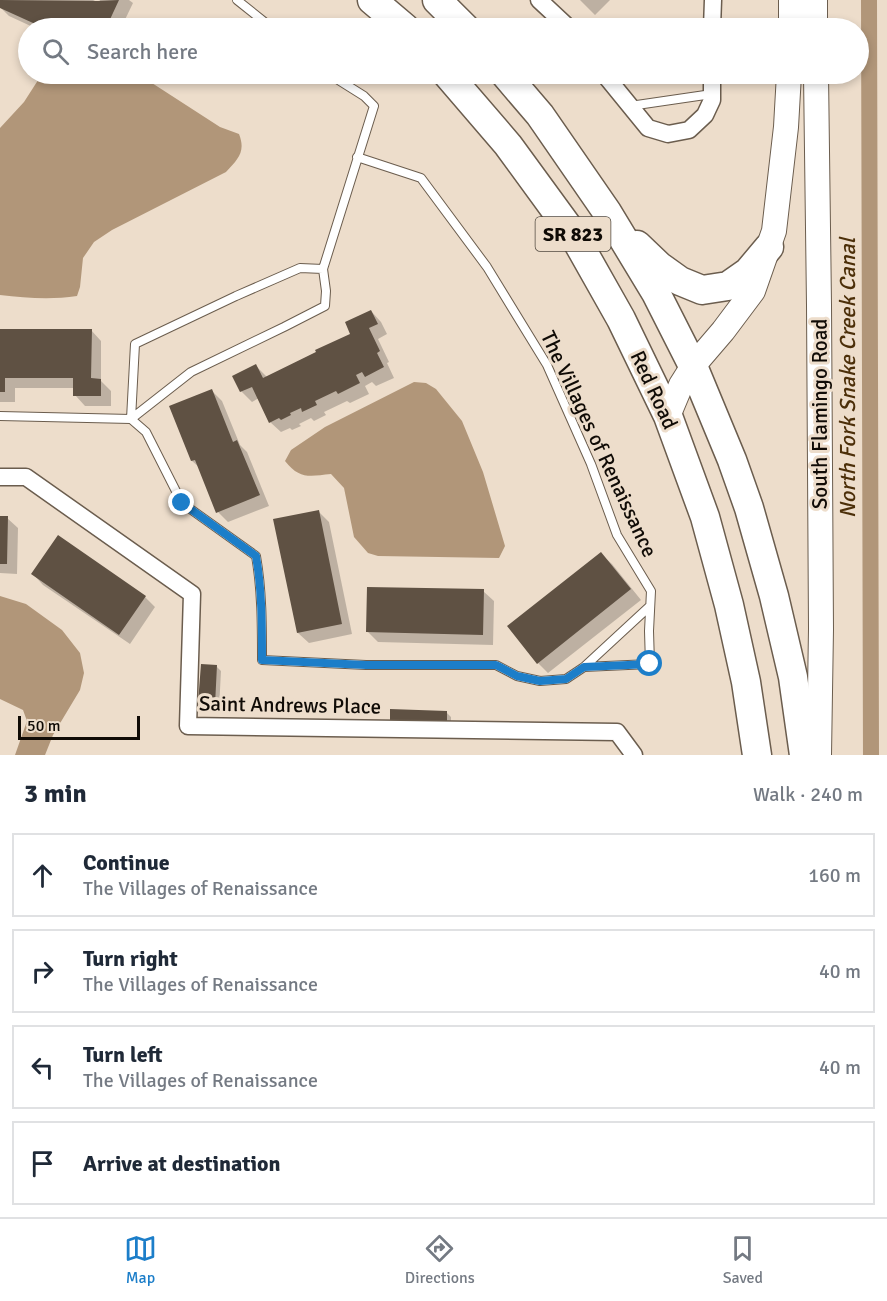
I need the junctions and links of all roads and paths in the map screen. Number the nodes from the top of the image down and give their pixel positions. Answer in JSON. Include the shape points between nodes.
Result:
{"nodes":[{"id":1,"x":237,"y":0,"type":"edge"},
{"id":2,"x":372,"y":0,"type":"edge"},
{"id":3,"x":437,"y":0,"type":"edge"},
{"id":4,"x":539,"y":0,"type":"edge"},
{"id":5,"x":713,"y":0,"type":"edge"},
{"id":6,"x":791,"y":0,"type":"edge"},
{"id":7,"x":815,"y":0,"type":"edge"},
{"id":8,"x":260,"y":18,"type":"edge"},
{"id":9,"x":393,"y":18,"type":"edge"},
{"id":10,"x":455,"y":18,"type":"edge"},
{"id":11,"x":558,"y":18,"type":"edge"},
{"id":12,"x":712,"y":18,"type":"edge"},
{"id":13,"x":791,"y":18,"type":"edge"},
{"id":14,"x":815,"y":18,"type":"edge"},
{"id":15,"x":345,"y":84,"type":"edge"},
{"id":16,"x":456,"y":84,"type":"edge"},
{"id":17,"x":514,"y":84,"type":"edge"},
{"id":18,"x":612,"y":84,"type":"edge"},
{"id":19,"x":712,"y":84,"type":"edge"},
{"id":20,"x":788,"y":84,"type":"edge"},
{"id":21,"x":816,"y":84,"type":"edge"},
{"id":22,"x":712,"y":94,"type":"junction"},
{"id":23,"x":630,"y":106,"type":"junction"},
{"id":24,"x":357,"y":157,"type":"junction"},
{"id":25,"x":619,"y":232,"type":"junction"},
{"id":26,"x":768,"y":247,"type":"junction"},
{"id":27,"x":323,"y":269,"type":"junction"},
{"id":28,"x":693,"y":366,"type":"junction"},
{"id":29,"x":0,"y":416,"type":"edge"},
{"id":30,"x":668,"y":416,"type":"junction"},
{"id":31,"x":130,"y":418,"type":"junction"},
{"id":32,"x":0,"y":477,"type":"edge"},
{"id":33,"x":650,"y":606,"type":"junction"},
{"id":34,"x":584,"y":667,"type":"junction"},
{"id":35,"x":634,"y":755,"type":"edge"},
{"id":36,"x":757,"y":755,"type":"edge"},
{"id":37,"x":804,"y":755,"type":"edge"},
{"id":38,"x":819,"y":755,"type":"edge"}],
"edges":[{"from":1,"to":8,"type":"lane"},
{"from":2,"to":9,"type":"highway"},
{"from":3,"to":10,"type":"highway"},
{"from":4,"to":11,"type":"street"},
{"from":5,"to":12,"type":"street"},
{"from":6,"to":13,"type":"main road"},
{"from":7,"to":14,"type":"main road"},
{"from":15,"to":24,"type":"lane","via":[[374,106]]},
{"from":16,"to":30,"type":"highway","name":"Red Road","number":"SR 823","via":[[508,145],[573,234],[621,319]]},
{"from":17,"to":25,"type":"highway","name":"Red Road","number":"SR 823","via":[[540,115]]},
{"from":18,"to":23,"type":"street"},
{"from":19,"to":22,"type":"street"},
{"from":20,"to":26,"type":"main road","via":[[774,231]]},
{"from":21,"to":38,"type":"main road","name":"South Flamingo Road"},
{"from":22,"to":23,"type":"lane"},
{"from":22,"to":23,"type":"street","via":[[705,115],[688,130],[668,134],[648,128]]},
{"from":24,"to":27,"type":"lane"},
{"from":24,"to":33,"type":"lane","name":"The Villages of Renaissance","via":[[421,178],[487,267],[547,365],[617,535],[651,591]]},
{"from":25,"to":26,"type":"highway","via":[[680,282],[702,290],[728,286],[748,272]]},
{"from":25,"to":28,"type":"highway","name":"Red Road","number":"SR 823"},
{"from":26,"to":28,"type":"main road","via":[[753,291]]},
{"from":27,"to":31,"type":"lane","via":[[325,306],[191,372]]},
{"from":27,"to":31,"type":"lane","via":[[300,268],[135,344]]},
{"from":28,"to":30,"type":"main road"},
{"from":28,"to":37,"type":"highway","name":"Red Road","number":"SR 823","via":[[732,459],[774,596],[793,677]]},
{"from":29,"to":31,"type":"lane"},
{"from":30,"to":36,"type":"highway","name":"Red Road","number":"SR 823","via":[[705,517],[726,594],[746,682]]},
{"from":31,"to":34,"type":"lane","name":"The Villages of Renaissance","via":[[146,432],[182,503],[256,556],[262,660],[496,665],[517,676],[540,681],[566,679]]},
{"from":32,"to":35,"type":"street","name":"Saint Andrews Place","via":[[26,477],[192,594],[188,726],[616,732]]},
{"from":33,"to":34,"type":"lane","name":"The Villages of Renaissance"},
{"from":33,"to":34,"type":"lane","name":"The Villages of Renaissance","via":[[650,664]]}]}
